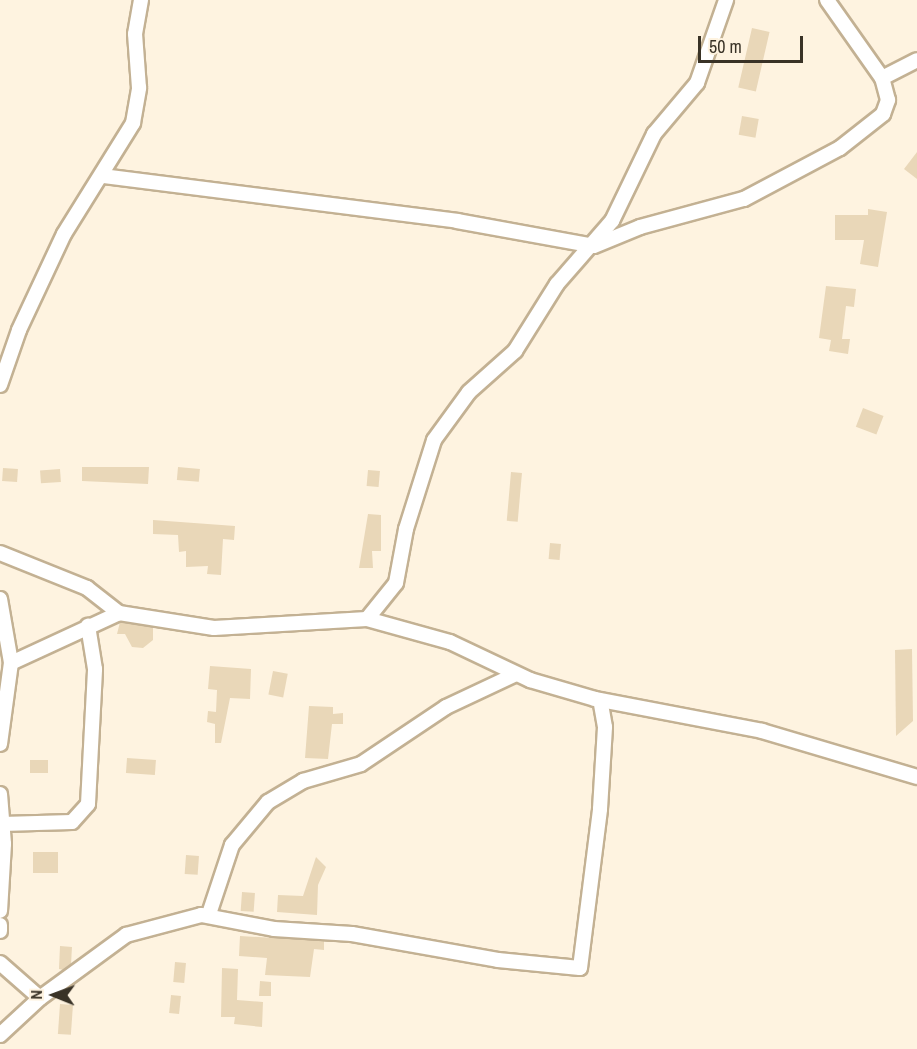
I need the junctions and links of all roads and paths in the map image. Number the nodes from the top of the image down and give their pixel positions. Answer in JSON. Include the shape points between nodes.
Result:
{"nodes":[{"id":1,"x":141,"y":0,"type":"edge"},
{"id":2,"x":726,"y":0,"type":"edge"},
{"id":3,"x":827,"y":0,"type":"edge"},
{"id":4,"x":917,"y":60,"type":"edge"},
{"id":5,"x":882,"y":78,"type":"junction"},
{"id":6,"x":103,"y":176,"type":"junction"},
{"id":7,"x":594,"y":246,"type":"junction"},
{"id":8,"x":0,"y":385,"type":"edge"},
{"id":9,"x":0,"y":553,"type":"edge"},
{"id":10,"x":0,"y":599,"type":"edge"},
{"id":11,"x":119,"y":613,"type":"junction"},
{"id":12,"x":367,"y":619,"type":"junction"},
{"id":13,"x":88,"y":626,"type":"junction"},
{"id":14,"x":11,"y":663,"type":"junction"},
{"id":15,"x":516,"y":674,"type":"junction"},
{"id":16,"x":600,"y":700,"type":"junction"},
{"id":17,"x":0,"y":744,"type":"edge"},
{"id":18,"x":917,"y":777,"type":"edge"},
{"id":19,"x":0,"y":794,"type":"edge"},
{"id":20,"x":1,"y":816,"type":"edge"},
{"id":21,"x":1,"y":892,"type":"edge"},
{"id":22,"x":0,"y":911,"type":"edge"},
{"id":23,"x":209,"y":914,"type":"junction"},
{"id":24,"x":0,"y":925,"type":"edge"},
{"id":25,"x":0,"y":931,"type":"edge"},
{"id":26,"x":0,"y":963,"type":"edge"},
{"id":27,"x":40,"y":998,"type":"junction"},
{"id":28,"x":0,"y":1035,"type":"edge"}],
"edges":[{"from":1,"to":6,"type":"street","via":[[135,34],[137,106],[126,140]]},
{"from":2,"to":7,"type":"street","via":[[697,83],[654,134],[625,198]]},
{"from":3,"to":5,"type":"street"},
{"from":4,"to":5,"type":"street"},
{"from":5,"to":7,"type":"street","via":[[888,100],[883,114],[840,148],[744,199],[640,227]]},
{"from":6,"to":7,"type":"street","via":[[457,221]]},
{"from":6,"to":8,"type":"street","via":[[50,261]]},
{"from":7,"to":12,"type":"street","via":[[557,284],[515,351],[469,392],[434,440],[405,529],[396,583]]},
{"from":9,"to":11,"type":"street","via":[[87,588]]},
{"from":10,"to":14,"type":"street"},
{"from":11,"to":12,"type":"street","via":[[214,628]]},
{"from":11,"to":13,"type":"street"},
{"from":12,"to":15,"type":"street","via":[[450,642]]},
{"from":13,"to":14,"type":"street"},
{"from":13,"to":20,"type":"street","via":[[95,669],[88,804],[72,822]]},
{"from":14,"to":17,"type":"street"},
{"from":15,"to":16,"type":"street"},
{"from":15,"to":23,"type":"street","via":[[446,707],[361,764],[303,781],[268,802],[232,845]]},
{"from":16,"to":18,"type":"street","via":[[762,731]]},
{"from":16,"to":23,"type":"street","via":[[605,727],[600,809],[580,968],[498,960],[345,933],[274,930]]},
{"from":19,"to":20,"type":"street"},
{"from":20,"to":21,"type":"street"},
{"from":21,"to":22,"type":"street"},
{"from":23,"to":27,"type":"street","via":[[133,931]]},
{"from":24,"to":25,"type":"street"},
{"from":26,"to":27,"type":"street"},
{"from":27,"to":28,"type":"street"}]}
